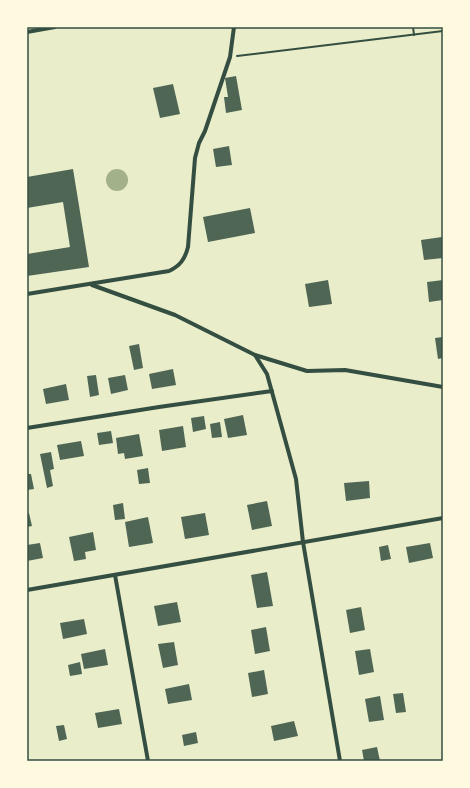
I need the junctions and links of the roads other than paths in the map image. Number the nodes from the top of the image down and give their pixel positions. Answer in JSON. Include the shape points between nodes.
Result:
{"nodes":[{"id":1,"x":55,"y":27,"type":"edge"},
{"id":2,"x":234,"y":27,"type":"edge"},
{"id":3,"x":27,"y":32,"type":"edge"},
{"id":4,"x":91,"y":284,"type":"junction"},
{"id":5,"x":27,"y":294,"type":"edge"},
{"id":6,"x":255,"y":355,"type":"junction"},
{"id":7,"x":443,"y":387,"type":"edge"},
{"id":8,"x":272,"y":391,"type":"junction"},
{"id":9,"x":27,"y":428,"type":"edge"},
{"id":10,"x":443,"y":518,"type":"edge"},
{"id":11,"x":303,"y":542,"type":"junction"},
{"id":12,"x":115,"y":575,"type":"junction"},
{"id":13,"x":27,"y":590,"type":"edge"},
{"id":14,"x":148,"y":761,"type":"edge"},
{"id":15,"x":340,"y":761,"type":"edge"}],
"edges":[{"from":1,"to":3,"type":"street"},
{"from":2,"to":4,"type":"street","via":[[230,57],[195,158],[186,256],[176,268],[169,271]]},
{"from":4,"to":5,"type":"street"},
{"from":4,"to":6,"type":"street","via":[[175,315]]},
{"from":6,"to":7,"type":"street","via":[[307,371],[346,370]]},
{"from":6,"to":8,"type":"street","via":[[267,374]]},
{"from":8,"to":9,"type":"street"},
{"from":8,"to":11,"type":"street","via":[[296,479]]},
{"from":10,"to":11,"type":"street"},
{"from":11,"to":12,"type":"street"},
{"from":11,"to":15,"type":"street"},
{"from":12,"to":13,"type":"street"},
{"from":12,"to":14,"type":"street"}]}
